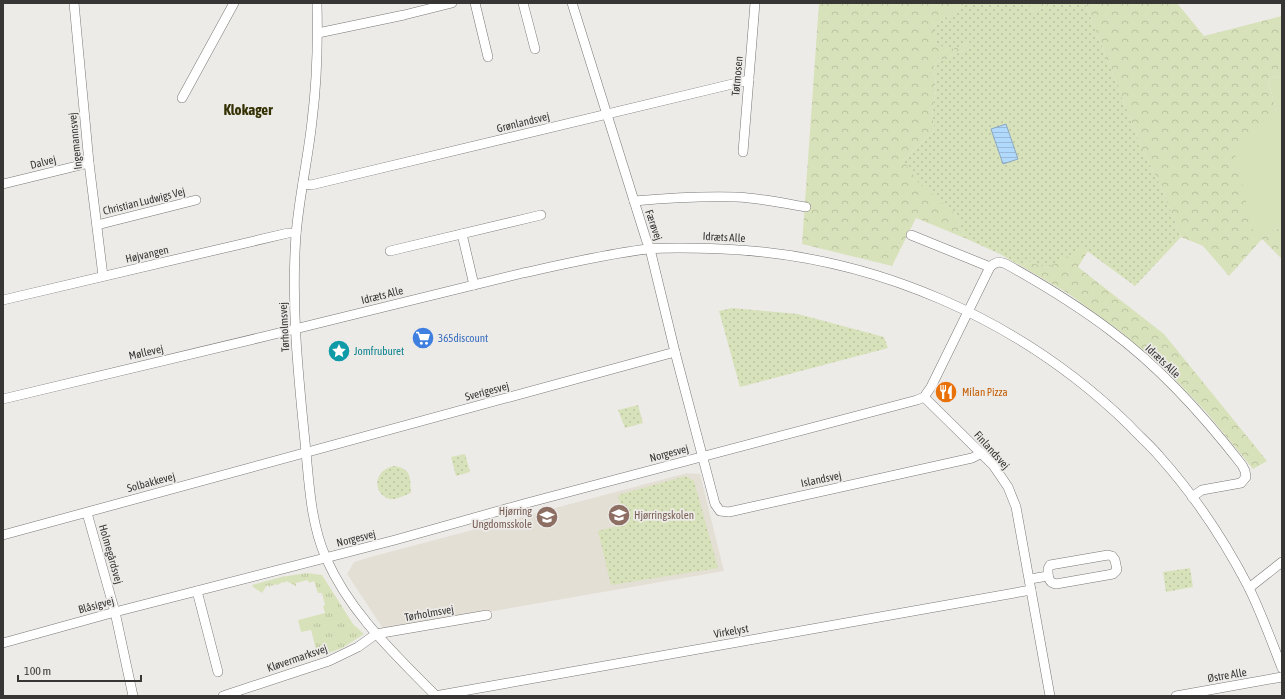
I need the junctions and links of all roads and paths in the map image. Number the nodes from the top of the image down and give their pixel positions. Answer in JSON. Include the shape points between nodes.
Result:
{"nodes":[{"id":1,"x":74,"y":3,"type":"edge"},
{"id":2,"x":234,"y":3,"type":"edge"},
{"id":3,"x":317,"y":3,"type":"edge"},
{"id":4,"x":452,"y":3,"type":"edge"},
{"id":5,"x":475,"y":3,"type":"edge"},
{"id":6,"x":523,"y":3,"type":"edge"},
{"id":7,"x":572,"y":3,"type":"edge"},
{"id":8,"x":755,"y":3,"type":"edge"},
{"id":9,"x":318,"y":33,"type":"junction"},
{"id":10,"x":534,"y":49,"type":"dead end"},
{"id":11,"x":488,"y":57,"type":"dead end"},
{"id":12,"x":749,"y":80,"type":"junction"},
{"id":13,"x":182,"y":98,"type":"dead end"},
{"id":14,"x":607,"y":114,"type":"junction"},
{"id":15,"x":743,"y":152,"type":"dead end"},
{"id":16,"x":89,"y":163,"type":"junction"},
{"id":17,"x":3,"y":184,"type":"edge"},
{"id":18,"x":303,"y":184,"type":"junction"},
{"id":19,"x":196,"y":200,"type":"dead end"},
{"id":20,"x":634,"y":201,"type":"junction"},
{"id":21,"x":806,"y":207,"type":"dead end"},
{"id":22,"x":541,"y":215,"type":"dead end"},
{"id":23,"x":97,"y":225,"type":"junction"},
{"id":24,"x":296,"y":233,"type":"junction"},
{"id":25,"x":462,"y":234,"type":"junction"},
{"id":26,"x":911,"y":235,"type":"dead end"},
{"id":27,"x":650,"y":249,"type":"junction"},
{"id":28,"x":390,"y":252,"type":"dead end"},
{"id":29,"x":990,"y":267,"type":"junction"},
{"id":30,"x":104,"y":276,"type":"junction"},
{"id":31,"x":474,"y":285,"type":"junction"},
{"id":32,"x":3,"y":300,"type":"edge"},
{"id":33,"x":968,"y":311,"type":"junction"},
{"id":34,"x":295,"y":329,"type":"junction"},
{"id":35,"x":675,"y":352,"type":"junction"},
{"id":36,"x":924,"y":396,"type":"junction"},
{"id":37,"x":3,"y":399,"type":"edge"},
{"id":38,"x":306,"y":452,"type":"junction"},
{"id":39,"x":982,"y":453,"type":"junction"},
{"id":40,"x":703,"y":457,"type":"junction"},
{"id":41,"x":1192,"y":497,"type":"junction"},
{"id":42,"x":87,"y":512,"type":"junction"},
{"id":43,"x":3,"y":535,"type":"edge"},
{"id":44,"x":326,"y":557,"type":"junction"},
{"id":45,"x":1282,"y":562,"type":"edge"},
{"id":46,"x":1048,"y":576,"type":"junction"},
{"id":47,"x":1030,"y":579,"type":"junction"},
{"id":48,"x":1249,"y":588,"type":"junction"},
{"id":49,"x":1031,"y":590,"type":"junction"},
{"id":50,"x":197,"y":591,"type":"junction"},
{"id":51,"x":115,"y":612,"type":"junction"},
{"id":52,"x":487,"y":615,"type":"dead end"},
{"id":53,"x":376,"y":634,"type":"junction"},
{"id":54,"x":3,"y":643,"type":"edge"},
{"id":55,"x":1282,"y":668,"type":"edge"},
{"id":56,"x":218,"y":672,"type":"dead end"},
{"id":57,"x":1282,"y":677,"type":"edge"},
{"id":58,"x":133,"y":696,"type":"edge"},
{"id":59,"x":223,"y":696,"type":"edge"},
{"id":60,"x":436,"y":696,"type":"edge"},
{"id":61,"x":1050,"y":696,"type":"edge"},
{"id":62,"x":1176,"y":696,"type":"edge"}],
"edges":[{"from":1,"to":16,"type":"street","name":"Ingemannsvej"},
{"from":2,"to":13,"type":"street"},
{"from":3,"to":9,"type":"street","name":"Tørholmsvej"},
{"from":4,"to":9,"type":"street"},
{"from":5,"to":11,"type":"street"},
{"from":6,"to":10,"type":"street"},
{"from":7,"to":14,"type":"street","name":"Færøvej"},
{"from":8,"to":12,"type":"street","name":"Tøtmosen"},
{"from":9,"to":18,"type":"street","name":"Tørholmsvej","via":[[312,122]]},
{"from":12,"to":14,"type":"street","name":"Grønlandsvej"},
{"from":12,"to":15,"type":"street","name":"Tøtmosen"},
{"from":14,"to":18,"type":"street","name":"Grønlandsvej","via":[[311,185]]},
{"from":14,"to":20,"type":"street","name":"Færøvej"},
{"from":16,"to":17,"type":"street","name":"Dalvej"},
{"from":16,"to":23,"type":"street","name":"Ingemannsvej"},
{"from":18,"to":24,"type":"street","name":"Tørholmsvej"},
{"from":19,"to":23,"type":"street","name":"Christian Ludwigs Vej"},
{"from":20,"to":21,"type":"street","via":[[737,197]]},
{"from":20,"to":27,"type":"street","name":"Færøvej"},
{"from":22,"to":25,"type":"street"},
{"from":23,"to":30,"type":"street","name":"Ingemannsvej"},
{"from":24,"to":30,"type":"street","name":"Højvangen"},
{"from":24,"to":34,"type":"street","name":"Tørholmsvej"},
{"from":25,"to":28,"type":"street"},
{"from":25,"to":31,"type":"street"},
{"from":26,"to":29,"type":"street","name":"Idræts Alle"},
{"from":27,"to":31,"type":"street","name":"Idræts Alle","via":[[575,261]]},
{"from":27,"to":33,"type":"street","name":"Idræts Alle","via":[[746,250],[795,256],[885,278]]},
{"from":27,"to":35,"type":"street","name":"Færøvej"},
{"from":29,"to":33,"type":"street"},
{"from":29,"to":41,"type":"street","name":"Idræts Alle","via":[[996,262],[1006,264],[1037,281],[1111,331],[1160,373],[1206,420],[1242,465],[1246,477],[1241,483],[1199,491]]},
{"from":30,"to":32,"type":"street","name":"Højvangen"},
{"from":31,"to":34,"type":"street","name":"Idræts Alle"},
{"from":33,"to":36,"type":"street","via":[[931,387]]},
{"from":33,"to":41,"type":"street","name":"Idræts Alle","via":[[1009,333],[1072,375],[1110,407],[1159,456]]},
{"from":34,"to":37,"type":"street","name":"Møllevej"},
{"from":34,"to":38,"type":"street","name":"Tørholmsvej"},
{"from":35,"to":38,"type":"street","name":"Sverigesvej"},
{"from":35,"to":40,"type":"street","name":"Færøvej"},
{"from":36,"to":39,"type":"street","name":"Finlandsvej"},
{"from":36,"to":40,"type":"street","name":"Norgesvej"},
{"from":38,"to":42,"type":"street","name":"Solbakkevej"},
{"from":38,"to":44,"type":"street","name":"Tørholmsvej","via":[[315,525]]},
{"from":39,"to":40,"type":"street","name":"Islandsvej","via":[[972,458],[729,512],[720,511],[715,504]]},
{"from":39,"to":47,"type":"street","name":"Finlandsvej","via":[[1008,487],[1016,507]]},
{"from":40,"to":44,"type":"street","name":"Norgesvej"},
{"from":41,"to":48,"type":"street","name":"Idræts Alle","via":[[1229,551]]},
{"from":42,"to":43,"type":"street","name":"Solbakkevej"},
{"from":42,"to":51,"type":"street","name":"Holmegårdsvej"},
{"from":44,"to":50,"type":"street","name":"Blåsigvej"},
{"from":44,"to":53,"type":"street","name":"Tørholmsvej","via":[[355,608]]},
{"from":45,"to":48,"type":"street"},
{"from":46,"to":46,"type":"street","via":[[1048,569],[1053,565],[1108,554],[1114,557],[1116,572],[1113,574],[1056,584],[1051,583]]},
{"from":46,"to":47,"type":"street"},
{"from":47,"to":49,"type":"street","name":"Finlandsvej"},
{"from":48,"to":55,"type":"street","name":"Idræts Alle"},
{"from":49,"to":60,"type":"street","name":"Virkelyst"},
{"from":49,"to":61,"type":"street","name":"Finlandsvej"},
{"from":50,"to":51,"type":"street","name":"Blåsigvej"},
{"from":50,"to":56,"type":"street"},
{"from":51,"to":54,"type":"street","name":"Blåsigvej"},
{"from":51,"to":58,"type":"street","name":"Holmegårdsvej"},
{"from":52,"to":53,"type":"street","name":"Tørholmsvej"},
{"from":53,"to":59,"type":"street","name":"Kløvermarksvej","via":[[358,647],[329,661]]},
{"from":53,"to":60,"type":"street","name":"Tørholmsvej"},
{"from":57,"to":62,"type":"street","name":"Østre Alle"}]}
